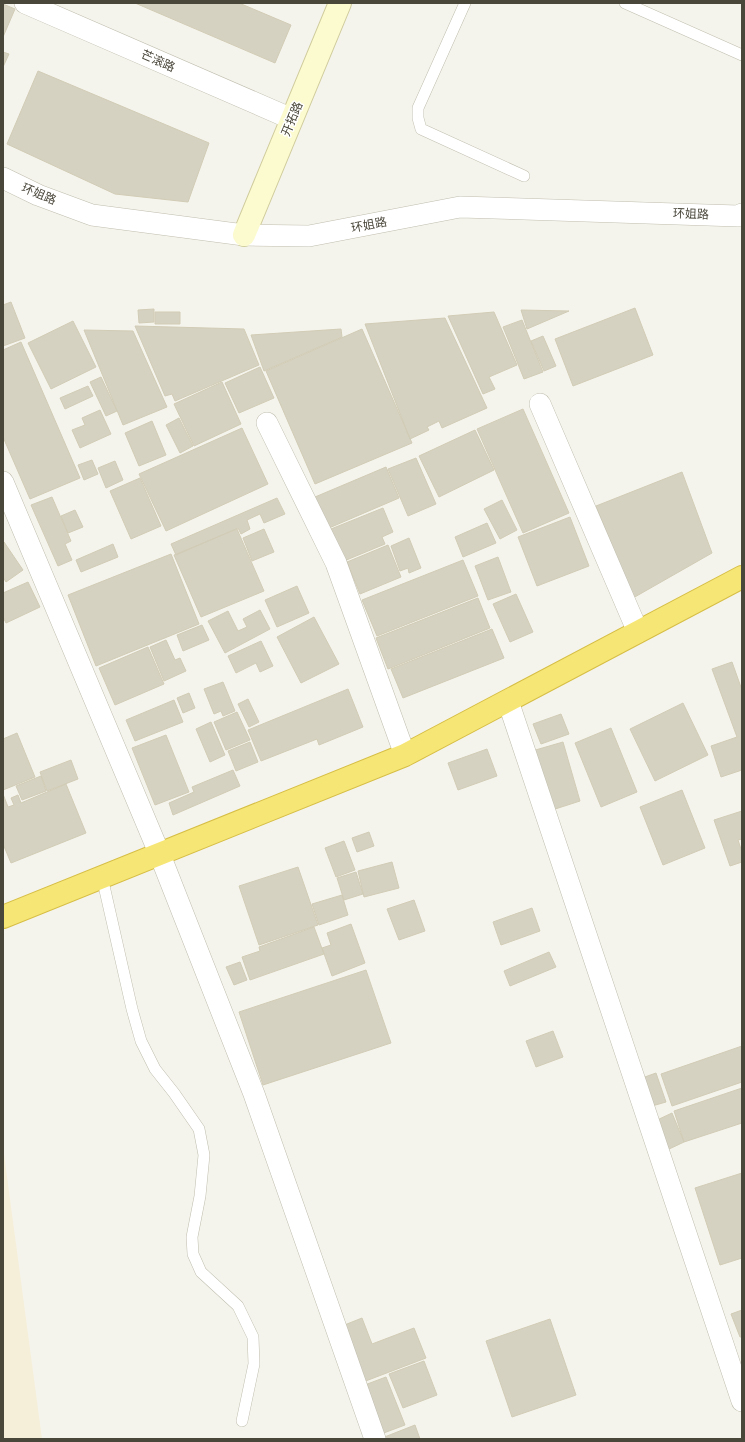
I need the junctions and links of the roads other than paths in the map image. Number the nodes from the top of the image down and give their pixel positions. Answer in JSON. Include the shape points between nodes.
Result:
{"nodes":[{"id":1,"x":25,"y":3,"type":"edge"},
{"id":2,"x":340,"y":3,"type":"edge"},
{"id":3,"x":465,"y":3,"type":"edge"},
{"id":4,"x":625,"y":3,"type":"edge"},
{"id":5,"x":742,"y":54,"type":"edge"},
{"id":6,"x":292,"y":119,"type":"junction"},
{"id":7,"x":524,"y":176,"type":"dead end"},
{"id":8,"x":3,"y":178,"type":"edge"},
{"id":9,"x":742,"y":214,"type":"edge"},
{"id":10,"x":244,"y":235,"type":"junction"},
{"id":11,"x":540,"y":404,"type":"dead end"},
{"id":12,"x":267,"y":423,"type":"dead end"},
{"id":13,"x":3,"y":482,"type":"edge"},
{"id":14,"x":742,"y":577,"type":"edge"},
{"id":15,"x":638,"y":632,"type":"junction"},
{"id":16,"x":508,"y":701,"type":"junction"},
{"id":17,"x":405,"y":755,"type":"junction"},
{"id":18,"x":160,"y":854,"type":"junction"},
{"id":19,"x":102,"y":877,"type":"junction"},
{"id":20,"x":3,"y":918,"type":"edge"},
{"id":21,"x":735,"y":1359,"type":"edge"},
{"id":22,"x":742,"y":1401,"type":"edge"},
{"id":23,"x":242,"y":1422,"type":"dead end"},
{"id":24,"x":376,"y":1439,"type":"edge"}],
"edges":[{"from":1,"to":6,"type":"street","name":"芒滚路"},
{"from":2,"to":6,"type":"street","name":"开拓路"},
{"from":3,"to":7,"type":"lane","via":[[418,108],[421,129]]},
{"from":4,"to":5,"type":"lane"},
{"from":6,"to":10,"type":"street","name":"开拓路"},
{"from":8,"to":10,"type":"street","name":"环姐路","via":[[38,195],[92,215]]},
{"from":9,"to":10,"type":"street","name":"环姐路","via":[[730,216],[460,207],[309,236]]},
{"from":11,"to":15,"type":"street"},
{"from":12,"to":17,"type":"street","via":[[336,563]]},
{"from":13,"to":18,"type":"street"},
{"from":14,"to":15,"type":"highway"},
{"from":15,"to":16,"type":"highway"},
{"from":16,"to":17,"type":"highway"},
{"from":16,"to":21,"type":"street"},
{"from":17,"to":18,"type":"highway"},
{"from":18,"to":19,"type":"highway"},
{"from":18,"to":24,"type":"street","via":[[254,1094]]},
{"from":19,"to":20,"type":"highway"},
{"from":19,"to":23,"type":"lane","via":[[141,1041],[155,1069],[199,1129],[204,1155],[192,1238],[193,1254],[201,1272],[238,1306],[253,1336],[254,1364]]},
{"from":21,"to":22,"type":"street"}]}
